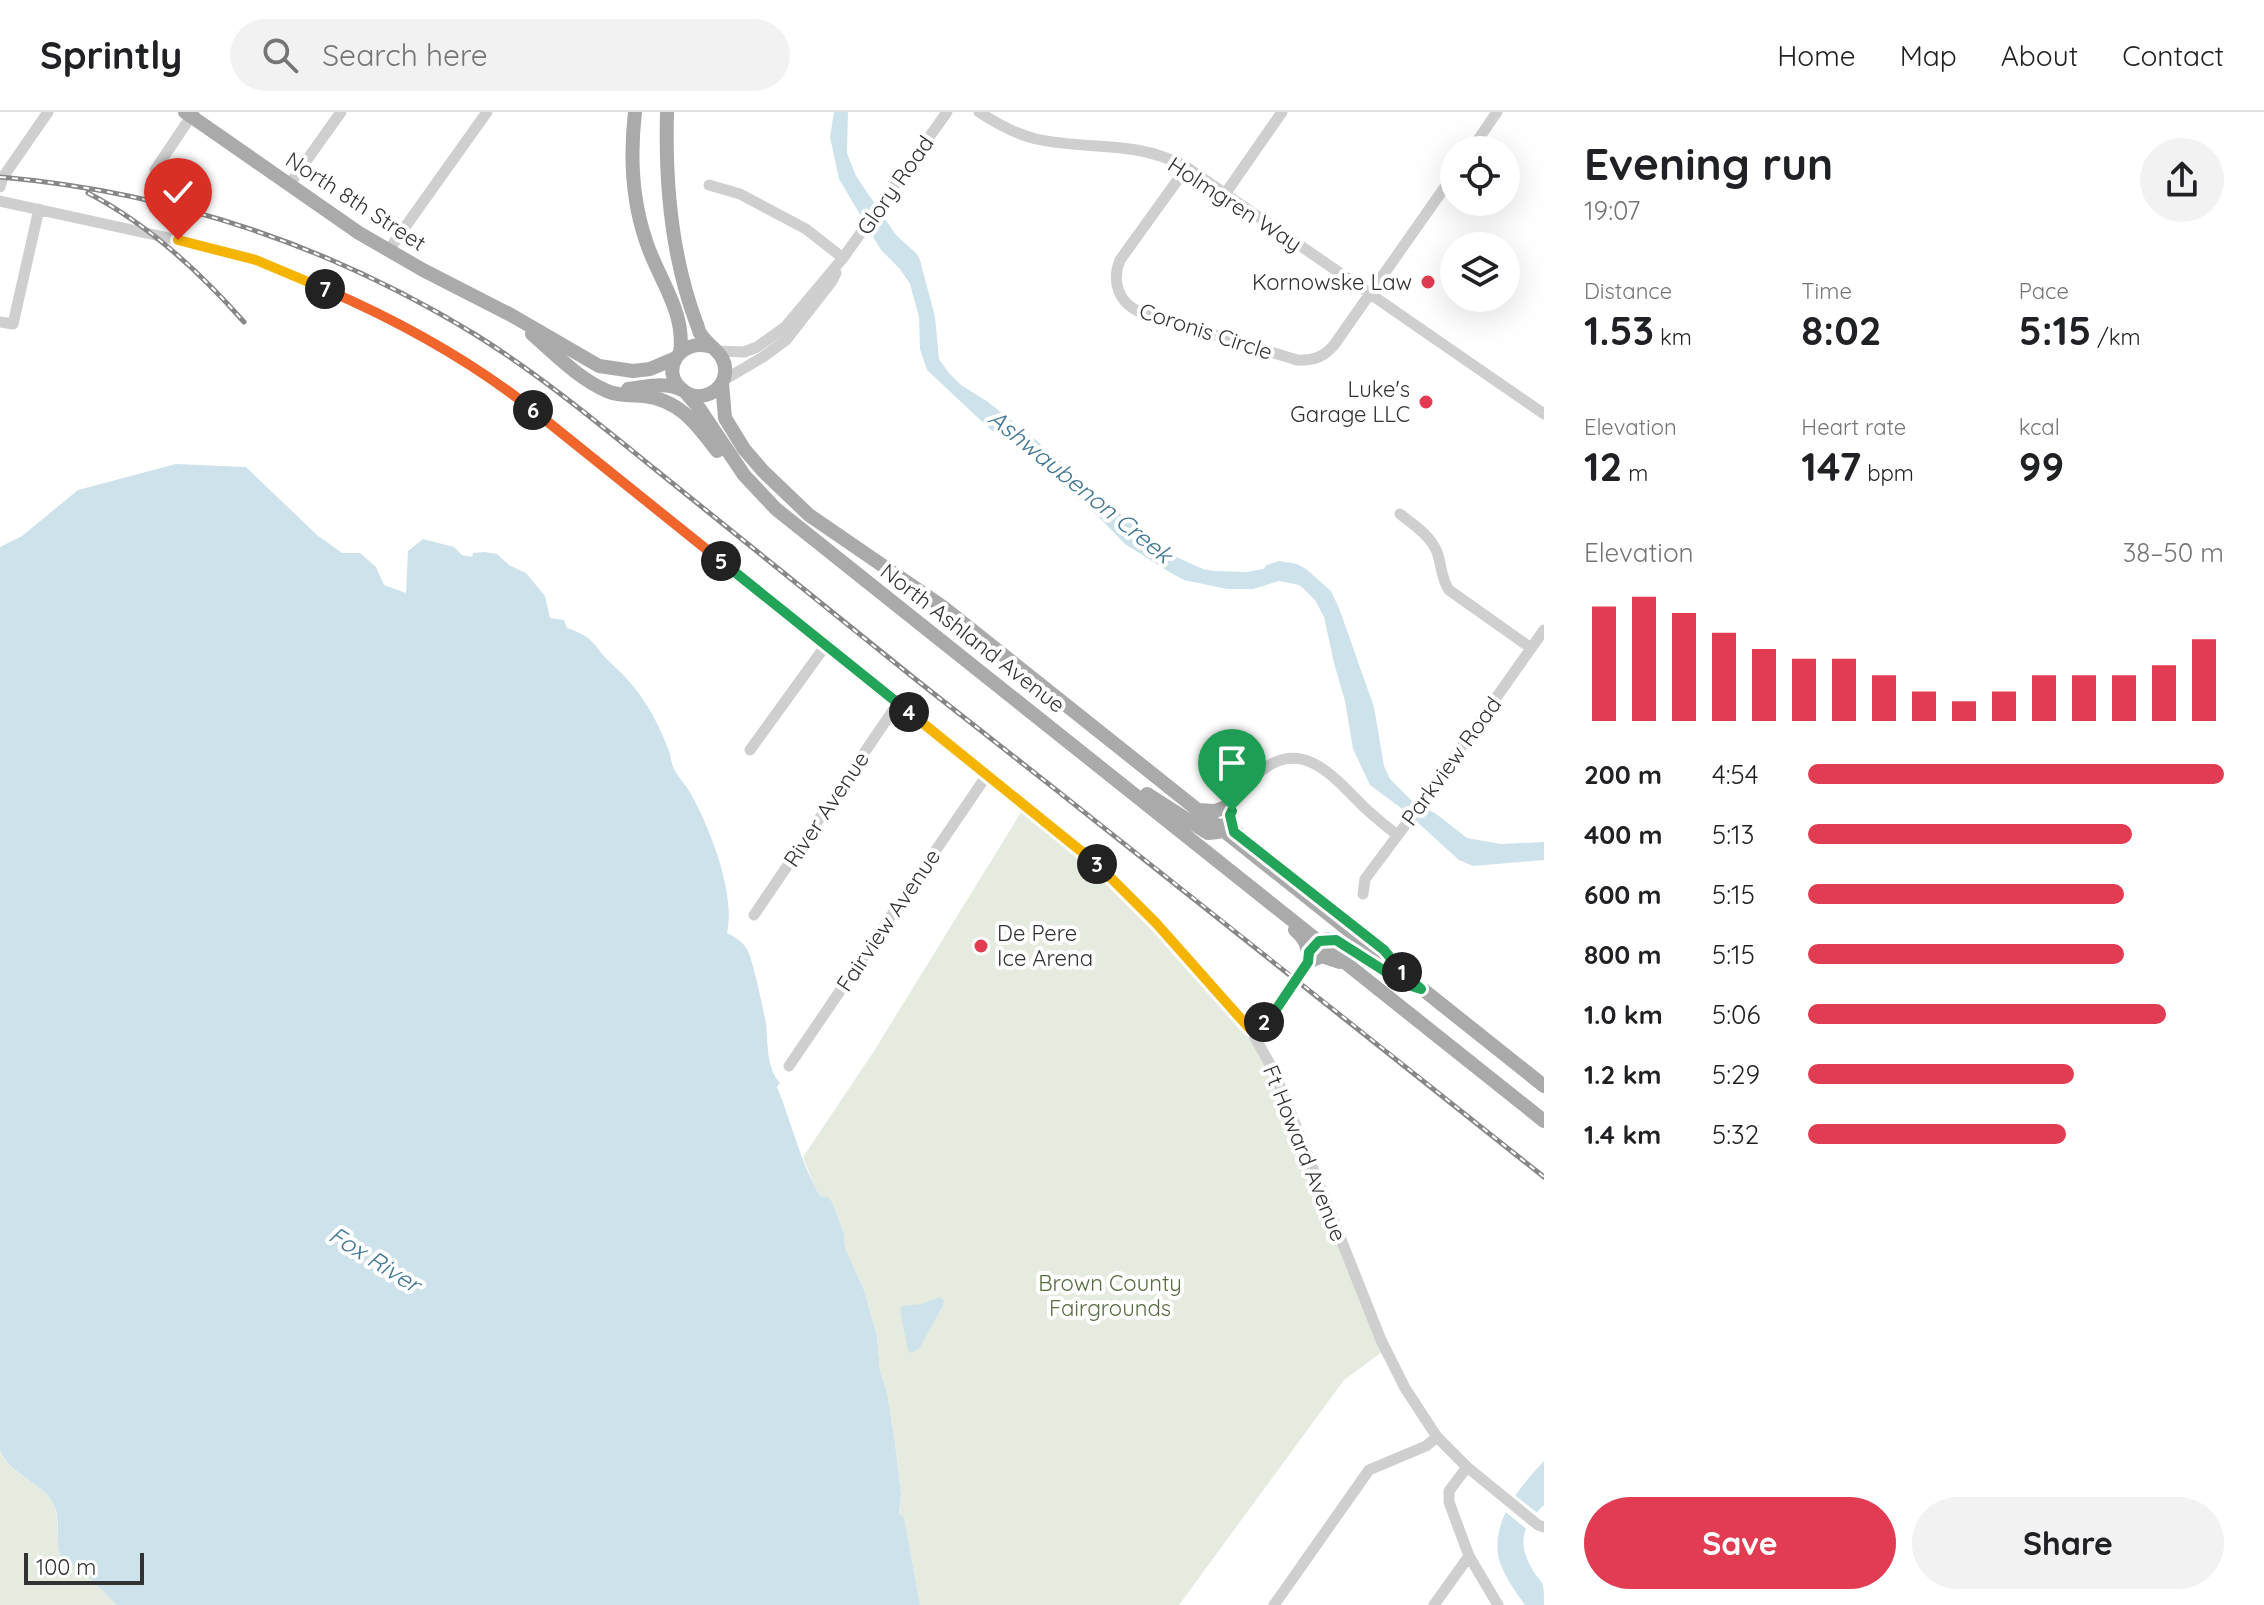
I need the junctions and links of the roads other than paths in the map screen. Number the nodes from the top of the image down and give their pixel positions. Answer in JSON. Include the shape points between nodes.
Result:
{"nodes":[{"id":1,"x":48,"y":112,"type":"edge"},
{"id":2,"x":341,"y":112,"type":"edge"},
{"id":3,"x":487,"y":112,"type":"edge"},
{"id":4,"x":635,"y":112,"type":"edge"},
{"id":5,"x":667,"y":112,"type":"edge"},
{"id":6,"x":947,"y":112,"type":"edge"},
{"id":7,"x":979,"y":112,"type":"edge"},
{"id":8,"x":1282,"y":112,"type":"edge"},
{"id":9,"x":1497,"y":112,"type":"edge"},
{"id":10,"x":190,"y":114,"type":"edge"},
{"id":11,"x":1481,"y":136,"type":"edge"},
{"id":12,"x":1187,"y":167,"type":"junction"},
{"id":13,"x":155,"y":170,"type":"dead end"},
{"id":14,"x":289,"y":185,"type":"junction"},
{"id":15,"x":709,"y":185,"type":"dead end"},
{"id":16,"x":0,"y":187,"type":"edge"},
{"id":17,"x":1225,"y":194,"type":"junction"},
{"id":18,"x":1440,"y":194,"type":"edge"},
{"id":19,"x":0,"y":201,"type":"edge"},
{"id":20,"x":39,"y":209,"type":"junction"},
{"id":21,"x":388,"y":251,"type":"junction"},
{"id":22,"x":843,"y":258,"type":"junction"},
{"id":23,"x":1370,"y":295,"type":"junction"},
{"id":24,"x":511,"y":315,"type":"junction"},
{"id":25,"x":0,"y":322,"type":"edge"},
{"id":26,"x":715,"y":349,"type":"junction"},
{"id":27,"x":678,"y":355,"type":"junction"},
{"id":28,"x":723,"y":381,"type":"junction"},
{"id":29,"x":600,"y":386,"type":"junction"},
{"id":30,"x":684,"y":391,"type":"junction"},
{"id":31,"x":1544,"y":414,"type":"edge"},
{"id":32,"x":744,"y":475,"type":"junction"},
{"id":33,"x":1400,"y":514,"type":"dead end"},
{"id":34,"x":1544,"y":630,"type":"edge"},
{"id":35,"x":826,"y":645,"type":"junction"},
{"id":36,"x":1531,"y":648,"type":"junction"},
{"id":37,"x":898,"y":703,"type":"junction"},
{"id":38,"x":750,"y":750,"type":"dead end"},
{"id":39,"x":1105,"y":771,"type":"junction"},
{"id":40,"x":987,"y":775,"type":"junction"},
{"id":41,"x":1198,"y":810,"type":"junction"},
{"id":42,"x":1231,"y":810,"type":"junction"},
{"id":43,"x":1221,"y":829,"type":"junction"},
{"id":44,"x":1398,"y":835,"type":"junction"},
{"id":45,"x":1363,"y":894,"type":"dead end"},
{"id":46,"x":754,"y":915,"type":"dead end"},
{"id":47,"x":1312,"y":952,"type":"junction"},
{"id":48,"x":1351,"y":967,"type":"junction"},
{"id":49,"x":1404,"y":974,"type":"junction"},
{"id":50,"x":1421,"y":989,"type":"junction"},
{"id":51,"x":1250,"y":1029,"type":"junction"},
{"id":52,"x":789,"y":1066,"type":"dead end"},
{"id":53,"x":1544,"y":1086,"type":"edge"},
{"id":54,"x":1544,"y":1121,"type":"edge"},
{"id":55,"x":1437,"y":1437,"type":"junction"},
{"id":56,"x":1467,"y":1467,"type":"junction"},
{"id":57,"x":1542,"y":1529,"type":"edge"},
{"id":58,"x":1469,"y":1556,"type":"junction"},
{"id":59,"x":1277,"y":1604,"type":"edge"},
{"id":60,"x":1434,"y":1605,"type":"edge"},
{"id":61,"x":1498,"y":1605,"type":"edge"}],
"edges":[{"from":1,"to":16,"type":"street"},
{"from":2,"to":14,"type":"street"},
{"from":3,"to":21,"type":"street"},
{"from":4,"to":27,"type":"main road","via":[[635,201],[646,242],[679,318]]},
{"from":5,"to":26,"type":"main road","via":[[667,186],[686,295],[700,334]]},
{"from":6,"to":22,"type":"street","name":"Glory Road"},
{"from":7,"to":12,"type":"street","name":"Holmgren Way","via":[[1038,139],[1135,148]]},
{"from":8,"to":17,"type":"street"},
{"from":9,"to":11,"type":"street"},
{"from":10,"to":13,"type":"street"},
{"from":10,"to":14,"type":"main road","name":"North 8th Street"},
{"from":12,"to":17,"type":"street","name":"Holmgren Way"},
{"from":12,"to":23,"type":"street","name":"Coronis Circle","via":[[1120,260],[1115,276],[1126,304],[1305,361],[1329,351]]},
{"from":14,"to":21,"type":"main road","name":"North 8th Street"},
{"from":15,"to":22,"type":"street","via":[[740,194],[806,229]]},
{"from":17,"to":23,"type":"street","name":"Holmgren Way"},
{"from":18,"to":23,"type":"street"},
{"from":19,"to":20,"type":"street","name":"Ft Howard Avenue"},
{"from":20,"to":25,"type":"street","via":[[13,324]]},
{"from":20,"to":35,"type":"street","name":"Ft Howard Avenue","via":[[256,260],[452,353],[500,384]]},
{"from":21,"to":24,"type":"main road","name":"North 8th Street"},
{"from":22,"to":26,"type":"street","name":"Glory Road","via":[[770,338],[744,352]]},
{"from":22,"to":28,"type":"street","name":"Glory Road","via":[[832,281],[786,340]]},
{"from":23,"to":31,"type":"street","name":"Holmgren Way"},
{"from":24,"to":27,"type":"main road","name":"North 8th Street","via":[[599,366],[650,369]]},
{"from":24,"to":29,"type":"main road","name":"North 8th Street","via":[[577,373]]},
{"from":26,"to":27,"type":"main road","via":[[695,344]]},
{"from":26,"to":28,"type":"main road","via":[[725,362]]},
{"from":27,"to":30,"type":"main road","via":[[674,375]]},
{"from":28,"to":30,"type":"main road","via":[[710,394]]},
{"from":28,"to":41,"type":"main road","name":"North Ashland Avenue","via":[[725,418],[733,433],[784,493],[943,607]]},
{"from":29,"to":30,"type":"main road","via":[[666,385]]},
{"from":29,"to":32,"type":"main road","name":"North Ashland Avenue","via":[[680,408],[732,470]]},
{"from":30,"to":32,"type":"main road"},
{"from":32,"to":39,"type":"main road","name":"North Ashland Avenue","via":[[790,521]]},
{"from":33,"to":36,"type":"street","via":[[1432,542],[1449,590]]},
{"from":34,"to":36,"type":"street","name":"Parkview Road"},
{"from":35,"to":37,"type":"street","name":"Ft Howard Avenue"},
{"from":35,"to":38,"type":"street"},
{"from":36,"to":44,"type":"street","name":"Parkview Road"},
{"from":37,"to":40,"type":"street","name":"Ft Howard Avenue"},
{"from":37,"to":46,"type":"street","name":"River Avenue"},
{"from":39,"to":43,"type":"main road","via":[[1199,829]]},
{"from":39,"to":47,"type":"main road","name":"North Ashland Avenue"},
{"from":40,"to":51,"type":"street","name":"Ft Howard Avenue","via":[[1101,867]]},
{"from":40,"to":52,"type":"street","name":"Fairview Avenue"},
{"from":41,"to":42,"type":"main road"},
{"from":41,"to":43,"type":"main road","name":"North Ashland Avenue"},
{"from":42,"to":43,"type":"main road"},
{"from":42,"to":44,"type":"street","via":[[1266,767],[1306,760],[1328,771]]},
{"from":42,"to":49,"type":"main road","via":[[1237,834],[1384,950]]},
{"from":43,"to":49,"type":"main road","name":"North Ashland Avenue"},
{"from":44,"to":45,"type":"street","name":"Parkview Road","via":[[1365,879]]},
{"from":47,"to":48,"type":"main road","name":"North Ashland Avenue"},
{"from":47,"to":48,"type":"main road"},
{"from":47,"to":50,"type":"main road","via":[[1336,940]]},
{"from":47,"to":51,"type":"street","via":[[1270,1017]]},
{"from":48,"to":54,"type":"main road","name":"North Ashland Avenue"},
{"from":49,"to":50,"type":"main road"},
{"from":50,"to":53,"type":"main road"},
{"from":51,"to":55,"type":"street","name":"Ft Howard Avenue","via":[[1283,1091],[1380,1338]]},
{"from":55,"to":56,"type":"street","name":"Ft Howard Avenue"},
{"from":55,"to":59,"type":"street","via":[[1369,1470]]},
{"from":56,"to":57,"type":"street","name":"Ft Howard Avenue"},
{"from":56,"to":58,"type":"street","via":[[1449,1491],[1449,1502]]},
{"from":58,"to":60,"type":"street"},
{"from":58,"to":61,"type":"street"}]}
